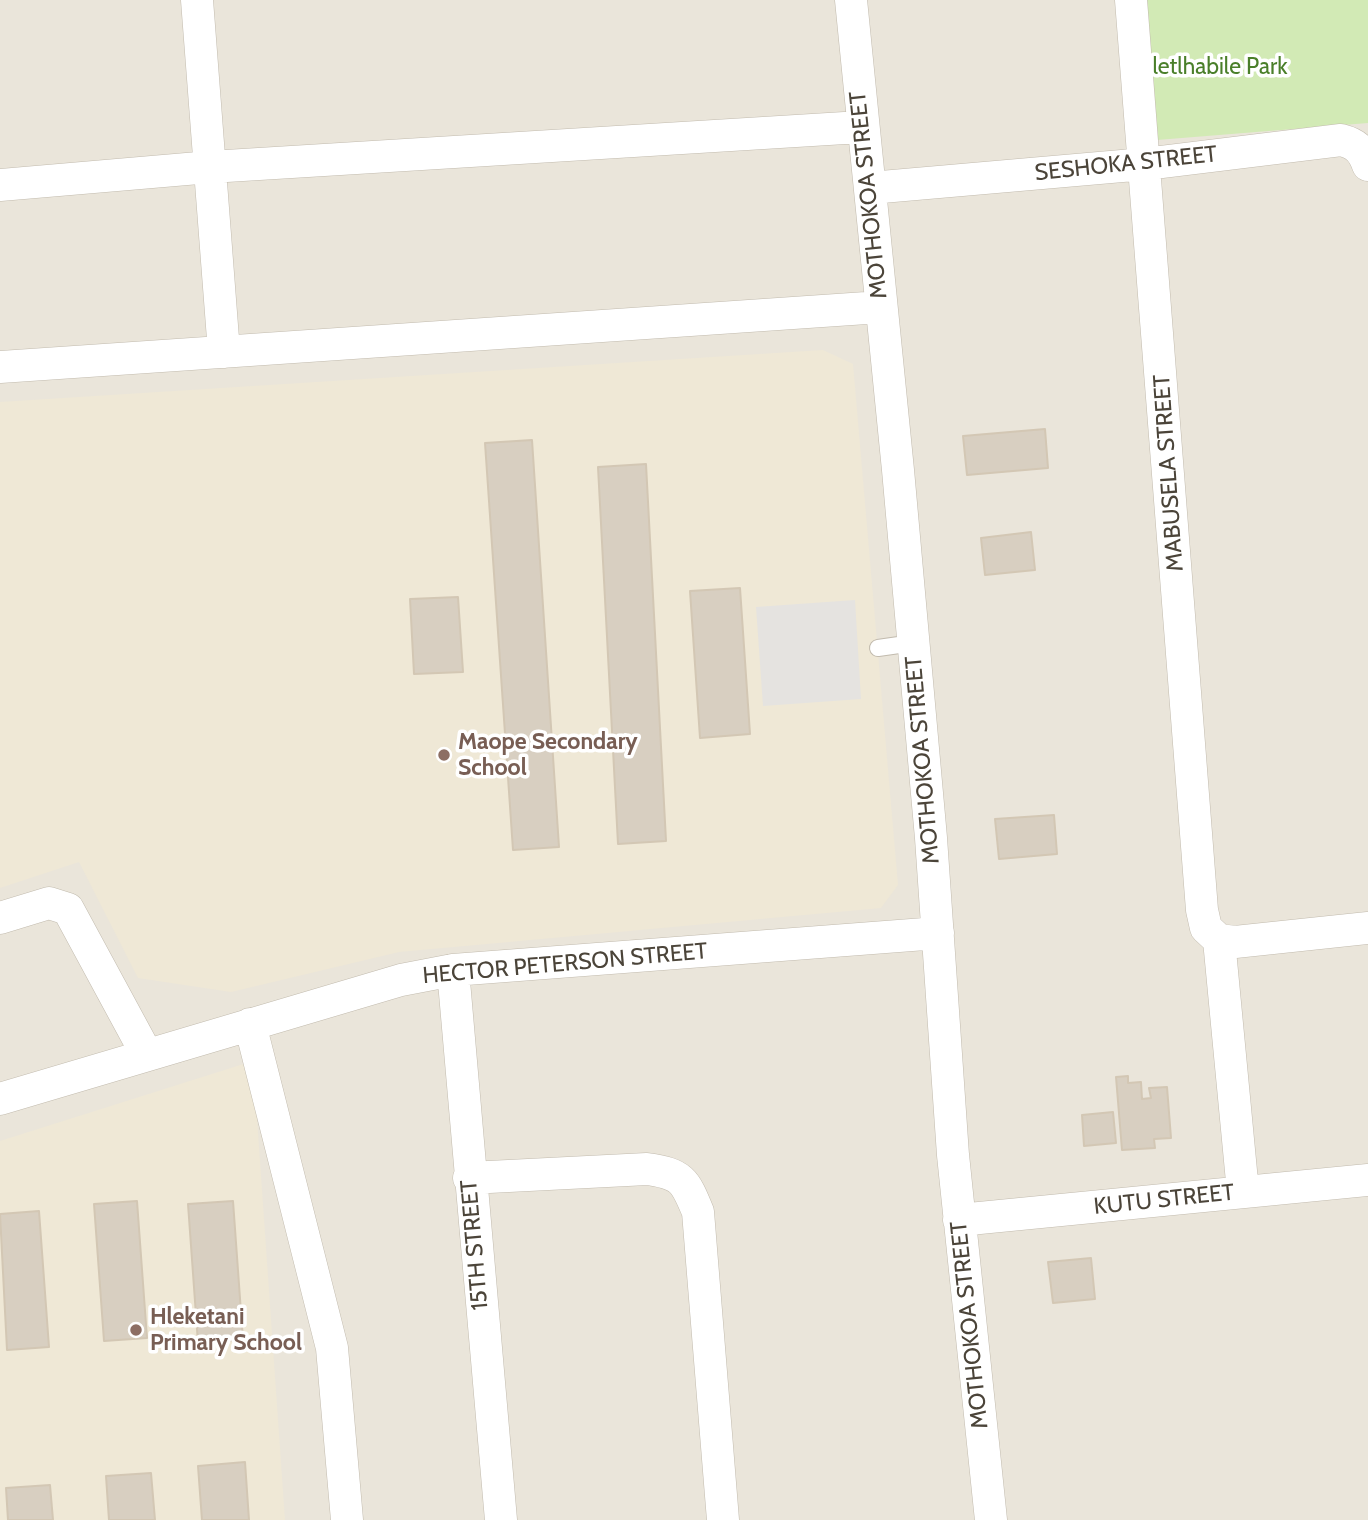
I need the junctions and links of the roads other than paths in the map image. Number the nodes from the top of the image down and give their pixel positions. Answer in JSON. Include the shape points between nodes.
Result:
{"nodes":[{"id":1,"x":198,"y":0,"type":"edge"},
{"id":2,"x":851,"y":0,"type":"edge"},
{"id":3,"x":1131,"y":0,"type":"edge"},
{"id":4,"x":862,"y":127,"type":"junction"},
{"id":5,"x":1145,"y":164,"type":"junction"},
{"id":6,"x":1368,"y":166,"type":"edge"},
{"id":7,"x":210,"y":167,"type":"junction"},
{"id":8,"x":0,"y":185,"type":"edge"},
{"id":9,"x":870,"y":188,"type":"junction"},
{"id":10,"x":881,"y":307,"type":"junction"},
{"id":11,"x":224,"y":352,"type":"junction"},
{"id":12,"x":0,"y":367,"type":"edge"},
{"id":13,"x":913,"y":643,"type":"junction"},
{"id":14,"x":878,"y":648,"type":"dead end"},
{"id":15,"x":0,"y":918,"type":"edge"},
{"id":16,"x":1368,"y":928,"type":"edge"},
{"id":17,"x":938,"y":933,"type":"junction"},
{"id":18,"x":1219,"y":940,"type":"junction"},
{"id":19,"x":453,"y":970,"type":"junction"},
{"id":20,"x":250,"y":1024,"type":"junction"},
{"id":21,"x":147,"y":1055,"type":"junction"},
{"id":22,"x":0,"y":1099,"type":"edge"},
{"id":23,"x":469,"y":1178,"type":"junction"},
{"id":24,"x":1368,"y":1180,"type":"edge"},
{"id":25,"x":1243,"y":1192,"type":"junction"},
{"id":26,"x":960,"y":1220,"type":"junction"},
{"id":27,"x":347,"y":1520,"type":"edge"},
{"id":28,"x":500,"y":1520,"type":"edge"},
{"id":29,"x":723,"y":1520,"type":"edge"},
{"id":30,"x":990,"y":1520,"type":"edge"}],
"edges":[{"from":1,"to":7,"type":"street"},
{"from":2,"to":4,"type":"street","name":"MOTHOKOA STREET"},
{"from":3,"to":5,"type":"street","name":"MABUSELA STREET"},
{"from":4,"to":7,"type":"street"},
{"from":4,"to":9,"type":"street","name":"MOTHOKOA STREET"},
{"from":5,"to":6,"type":"street","name":"SESHOKA STREET","via":[[1341,140],[1353,143]]},
{"from":5,"to":9,"type":"street","name":"SESHOKA STREET"},
{"from":5,"to":18,"type":"street","name":"MABUSELA STREET","via":[[1202,910],[1206,928]]},
{"from":7,"to":8,"type":"street"},
{"from":7,"to":11,"type":"street"},
{"from":9,"to":10,"type":"street","name":"MOTHOKOA STREET"},
{"from":10,"to":11,"type":"street"},
{"from":10,"to":13,"type":"street","name":"MOTHOKOA STREET"},
{"from":11,"to":12,"type":"street"},
{"from":13,"to":14,"type":"lane"},
{"from":13,"to":17,"type":"street","name":"MOTHOKOA STREET"},
{"from":15,"to":21,"type":"street","via":[[49,903],[68,909]]},
{"from":16,"to":18,"type":"street"},
{"from":17,"to":19,"type":"street","name":"HECTOR PETERSON STREET"},
{"from":17,"to":26,"type":"street","name":"MOTHOKOA STREET"},
{"from":18,"to":25,"type":"street"},
{"from":19,"to":20,"type":"street","name":"HECTOR PETERSON STREET","via":[[401,980]]},
{"from":19,"to":23,"type":"street","name":"15TH STREET"},
{"from":20,"to":21,"type":"street","name":"HECTOR PETERSON STREET"},
{"from":20,"to":27,"type":"street","via":[[332,1348]]},
{"from":21,"to":22,"type":"street","name":"HECTOR PETERSON STREET"},
{"from":23,"to":28,"type":"street","name":"15TH STREET"},
{"from":23,"to":29,"type":"street","via":[[647,1169],[670,1172],[687,1183],[698,1212]]},
{"from":24,"to":25,"type":"street","name":"KUTU STREET"},
{"from":25,"to":26,"type":"street","name":"KUTU STREET"},
{"from":26,"to":30,"type":"street","name":"MOTHOKOA STREET"}]}
